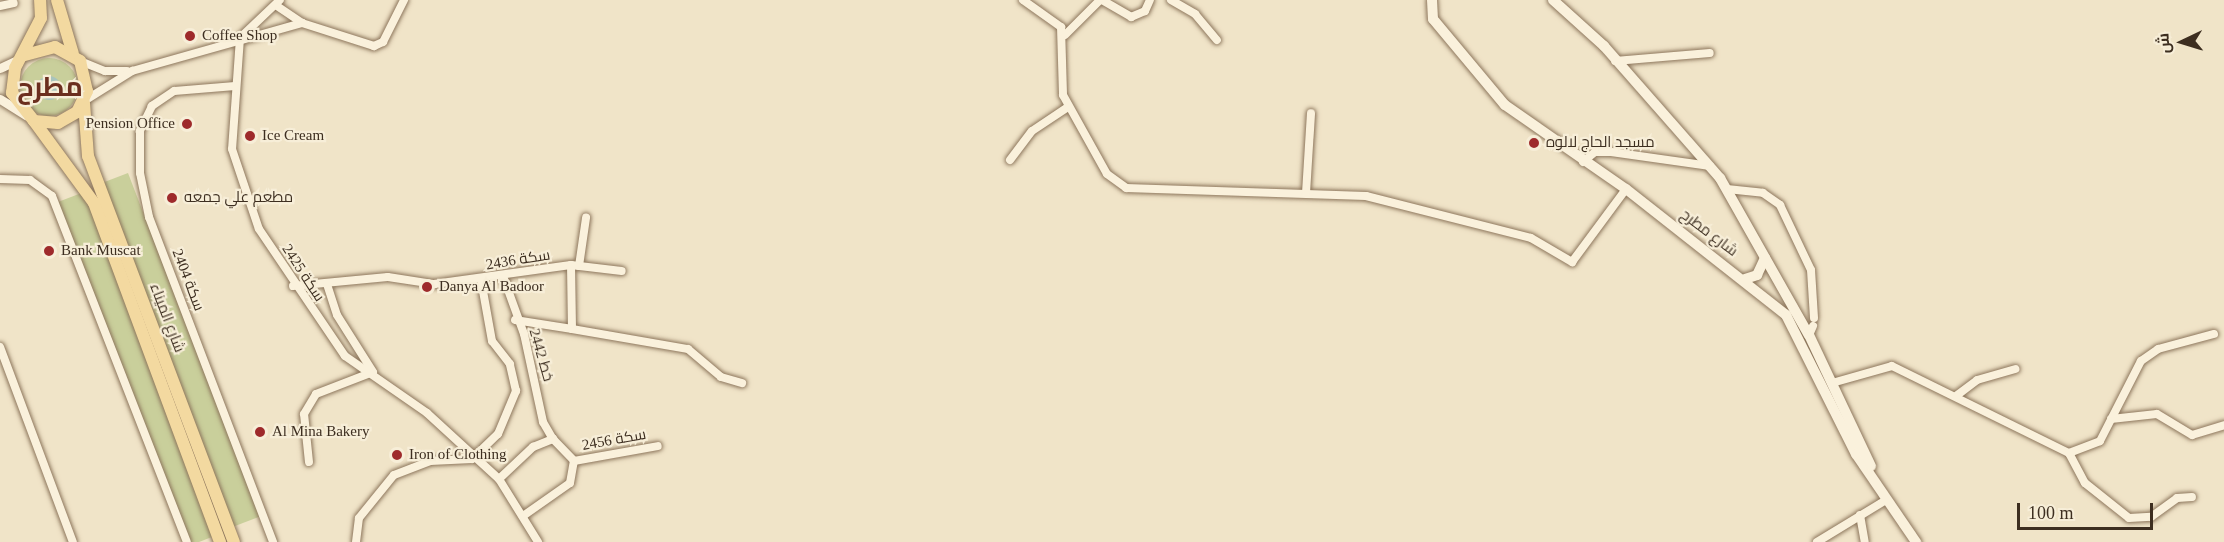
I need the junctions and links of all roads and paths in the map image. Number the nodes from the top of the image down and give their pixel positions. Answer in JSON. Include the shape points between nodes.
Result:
{"nodes":[{"id":1,"x":40,"y":0,"type":"edge"},
{"id":2,"x":57,"y":0,"type":"edge"},
{"id":3,"x":404,"y":0,"type":"edge"},
{"id":4,"x":1023,"y":0,"type":"edge"},
{"id":5,"x":1101,"y":0,"type":"edge"},
{"id":6,"x":1150,"y":0,"type":"edge"},
{"id":7,"x":1172,"y":0,"type":"edge"},
{"id":8,"x":1432,"y":0,"type":"edge"},
{"id":9,"x":1553,"y":0,"type":"edge"},
{"id":10,"x":14,"y":3,"type":"dead end"},
{"id":11,"x":278,"y":3,"type":"edge"},
{"id":12,"x":0,"y":6,"type":"edge"},
{"id":13,"x":302,"y":23,"type":"junction"},
{"id":14,"x":1065,"y":35,"type":"junction"},
{"id":15,"x":240,"y":38,"type":"junction"},
{"id":16,"x":1217,"y":40,"type":"dead end"},
{"id":17,"x":1710,"y":53,"type":"dead end"},
{"id":18,"x":24,"y":56,"type":"junction"},
{"id":19,"x":77,"y":58,"type":"junction"},
{"id":20,"x":1615,"y":61,"type":"junction"},
{"id":21,"x":0,"y":68,"type":"edge"},
{"id":22,"x":132,"y":71,"type":"junction"},
{"id":23,"x":235,"y":86,"type":"junction"},
{"id":24,"x":0,"y":99,"type":"edge"},
{"id":25,"x":84,"y":102,"type":"junction"},
{"id":26,"x":1068,"y":106,"type":"junction"},
{"id":27,"x":1311,"y":113,"type":"dead end"},
{"id":28,"x":30,"y":118,"type":"junction"},
{"id":29,"x":1010,"y":160,"type":"dead end"},
{"id":30,"x":1583,"y":162,"type":"junction"},
{"id":31,"x":1712,"y":167,"type":"junction"},
{"id":32,"x":0,"y":179,"type":"edge"},
{"id":33,"x":1626,"y":189,"type":"junction"},
{"id":34,"x":1727,"y":189,"type":"junction"},
{"id":35,"x":1306,"y":193,"type":"junction"},
{"id":36,"x":586,"y":218,"type":"dead end"},
{"id":37,"x":1765,"y":258,"type":"junction"},
{"id":38,"x":575,"y":266,"type":"junction"},
{"id":39,"x":622,"y":271,"type":"dead end"},
{"id":40,"x":503,"y":276,"type":"junction"},
{"id":41,"x":1745,"y":279,"type":"junction"},
{"id":42,"x":481,"y":280,"type":"junction"},
{"id":43,"x":327,"y":284,"type":"junction"},
{"id":44,"x":293,"y":286,"type":"junction"},
{"id":45,"x":515,"y":320,"type":"junction"},
{"id":46,"x":1812,"y":326,"type":"junction"},
{"id":47,"x":572,"y":329,"type":"junction"},
{"id":48,"x":2214,"y":334,"type":"dead end"},
{"id":49,"x":0,"y":347,"type":"edge"},
{"id":50,"x":2014,"y":369,"type":"dead end"},
{"id":51,"x":373,"y":372,"type":"junction"},
{"id":52,"x":742,"y":383,"type":"dead end"},
{"id":53,"x":1832,"y":383,"type":"junction"},
{"id":54,"x":1956,"y":396,"type":"junction"},
{"id":55,"x":2111,"y":419,"type":"junction"},
{"id":56,"x":2224,"y":425,"type":"edge"},
{"id":57,"x":553,"y":439,"type":"junction"},
{"id":58,"x":658,"y":446,"type":"dead end"},
{"id":59,"x":2069,"y":453,"type":"junction"},
{"id":60,"x":472,"y":459,"type":"junction"},
{"id":61,"x":574,"y":461,"type":"junction"},
{"id":62,"x":309,"y":462,"type":"dead end"},
{"id":63,"x":499,"y":479,"type":"junction"},
{"id":64,"x":2192,"y":497,"type":"dead end"},
{"id":65,"x":1886,"y":500,"type":"junction"},
{"id":66,"x":1860,"y":515,"type":"junction"},
{"id":67,"x":523,"y":516,"type":"junction"},
{"id":68,"x":73,"y":542,"type":"edge"},
{"id":69,"x":186,"y":542,"type":"edge"},
{"id":70,"x":220,"y":542,"type":"edge"},
{"id":71,"x":234,"y":542,"type":"edge"},
{"id":72,"x":273,"y":542,"type":"edge"},
{"id":73,"x":356,"y":542,"type":"edge"},
{"id":74,"x":538,"y":542,"type":"edge"},
{"id":75,"x":1817,"y":542,"type":"edge"},
{"id":76,"x":1865,"y":542,"type":"edge"},
{"id":77,"x":1916,"y":542,"type":"edge"},
{"id":78,"x":1925,"y":542,"type":"edge"}],
"edges":[{"from":1,"to":18,"type":"main road","via":[[41,18]]},
{"from":2,"to":19,"type":"main road"},
{"from":3,"to":13,"type":"street","via":[[378,45]]},
{"from":4,"to":14,"type":"street"},
{"from":5,"to":6,"type":"street","via":[[1131,17],[1145,11]]},
{"from":5,"to":14,"type":"street"},
{"from":7,"to":16,"type":"street","via":[[1195,14]]},
{"from":8,"to":30,"type":"main road","name":"شارع مطرح","via":[[1433,19],[1493,94]]},
{"from":9,"to":20,"type":"main road","name":"شارع مطرح","via":[[1571,11]]},
{"from":10,"to":12,"type":"street"},
{"from":11,"to":13,"type":"street"},
{"from":11,"to":15,"type":"street"},
{"from":13,"to":15,"type":"street"},
{"from":14,"to":26,"type":"street","via":[[1062,84]]},
{"from":15,"to":22,"type":"street"},
{"from":15,"to":23,"type":"street","name":"سكة 2425"},
{"from":17,"to":20,"type":"street"},
{"from":18,"to":19,"type":"main road","via":[[55,47]]},
{"from":18,"to":21,"type":"street"},
{"from":18,"to":28,"type":"main road","via":[[11,80],[14,99]]},
{"from":19,"to":22,"type":"street","via":[[105,71]]},
{"from":19,"to":25,"type":"main road","via":[[88,81]]},
{"from":20,"to":31,"type":"main road","name":"شارع مطرح"},
{"from":22,"to":25,"type":"street"},
{"from":23,"to":44,"type":"street","name":"سكة 2425","via":[[232,148],[259,229]]},
{"from":23,"to":72,"type":"street","name":"سكة 2404","via":[[174,91],[152,106],[140,130],[140,173],[149,217]]},
{"from":24,"to":28,"type":"street"},
{"from":25,"to":28,"type":"main road","via":[[68,119]]},
{"from":25,"to":71,"type":"main road","name":"شارع الميناء","via":[[88,156]]},
{"from":26,"to":29,"type":"street","via":[[1032,131]]},
{"from":26,"to":35,"type":"street","via":[[1115,185]]},
{"from":27,"to":35,"type":"street"},
{"from":28,"to":70,"type":"main road","name":"شارع الميناء","via":[[94,203]]},
{"from":30,"to":31,"type":"street","via":[[1595,152],[1611,152]]},
{"from":30,"to":33,"type":"main road","name":"شارع مطرح"},
{"from":31,"to":34,"type":"main road","name":"شارع مطرح"},
{"from":32,"to":69,"type":"street","via":[[30,180],[52,196]]},
{"from":33,"to":35,"type":"street","via":[[1572,262],[1531,238],[1400,202]]},
{"from":33,"to":41,"type":"main road","name":"شارع مطرح"},
{"from":34,"to":37,"type":"main road","name":"شارع مطرح"},
{"from":34,"to":46,"type":"street","via":[[1763,193],[1780,205],[1811,270]]},
{"from":36,"to":38,"type":"street"},
{"from":37,"to":41,"type":"main road","via":[[1762,271]]},
{"from":37,"to":46,"type":"main road","name":"شارع مطرح"},
{"from":38,"to":39,"type":"street"},
{"from":38,"to":40,"type":"street","name":"سكة 2436"},
{"from":38,"to":47,"type":"street","name":"سكة 2436"},
{"from":40,"to":42,"type":"street","name":"سكة 2436"},
{"from":40,"to":45,"type":"street","name":"2442 خط"},
{"from":41,"to":65,"type":"main road","name":"شارع مطرح","via":[[1794,325],[1856,454]]},
{"from":42,"to":43,"type":"street","name":"سكة 2436","via":[[434,284],[388,277]]},
{"from":42,"to":60,"type":"street","via":[[492,341],[510,364],[516,391],[498,434]]},
{"from":43,"to":44,"type":"street","name":"سكة 2436"},
{"from":43,"to":51,"type":"street","via":[[337,315]]},
{"from":44,"to":51,"type":"street","name":"سكة 2425","via":[[345,356]]},
{"from":45,"to":47,"type":"street"},
{"from":45,"to":57,"type":"street","name":"2442 خط","via":[[524,334],[543,422]]},
{"from":46,"to":53,"type":"main road","name":"شارع مطرح"},
{"from":47,"to":52,"type":"street","via":[[688,349],[720,377]]},
{"from":48,"to":55,"type":"street","via":[[2158,349],[2141,361]]},
{"from":49,"to":68,"type":"street"},
{"from":50,"to":54,"type":"street","via":[[1977,380]]},
{"from":51,"to":60,"type":"street","name":"سكة 2425","via":[[427,413]]},
{"from":51,"to":62,"type":"street","via":[[316,394],[304,414]]},
{"from":53,"to":54,"type":"street","via":[[1892,366]]},
{"from":53,"to":78,"type":"main road","name":"شارع مطرح","via":[[1872,467]]},
{"from":54,"to":59,"type":"street"},
{"from":55,"to":56,"type":"street","via":[[2157,414],[2192,435]]},
{"from":55,"to":59,"type":"street","via":[[2100,441]]},
{"from":57,"to":61,"type":"street","name":"سكة 2456"},
{"from":57,"to":63,"type":"street","via":[[533,447]]},
{"from":58,"to":61,"type":"street","name":"سكة 2456"},
{"from":59,"to":64,"type":"street","via":[[2085,483],[2129,518],[2151,518],[2177,498]]},
{"from":60,"to":63,"type":"street","name":"سكة 2425"},
{"from":60,"to":73,"type":"street","via":[[430,461],[394,475],[359,518]]},
{"from":61,"to":67,"type":"street","name":"سكة 2456","via":[[570,483]]},
{"from":63,"to":67,"type":"street"},
{"from":65,"to":66,"type":"street"},
{"from":65,"to":77,"type":"main road","name":"شارع مطرح"},
{"from":66,"to":75,"type":"street"},
{"from":66,"to":76,"type":"street"},
{"from":67,"to":74,"type":"street"}]}
